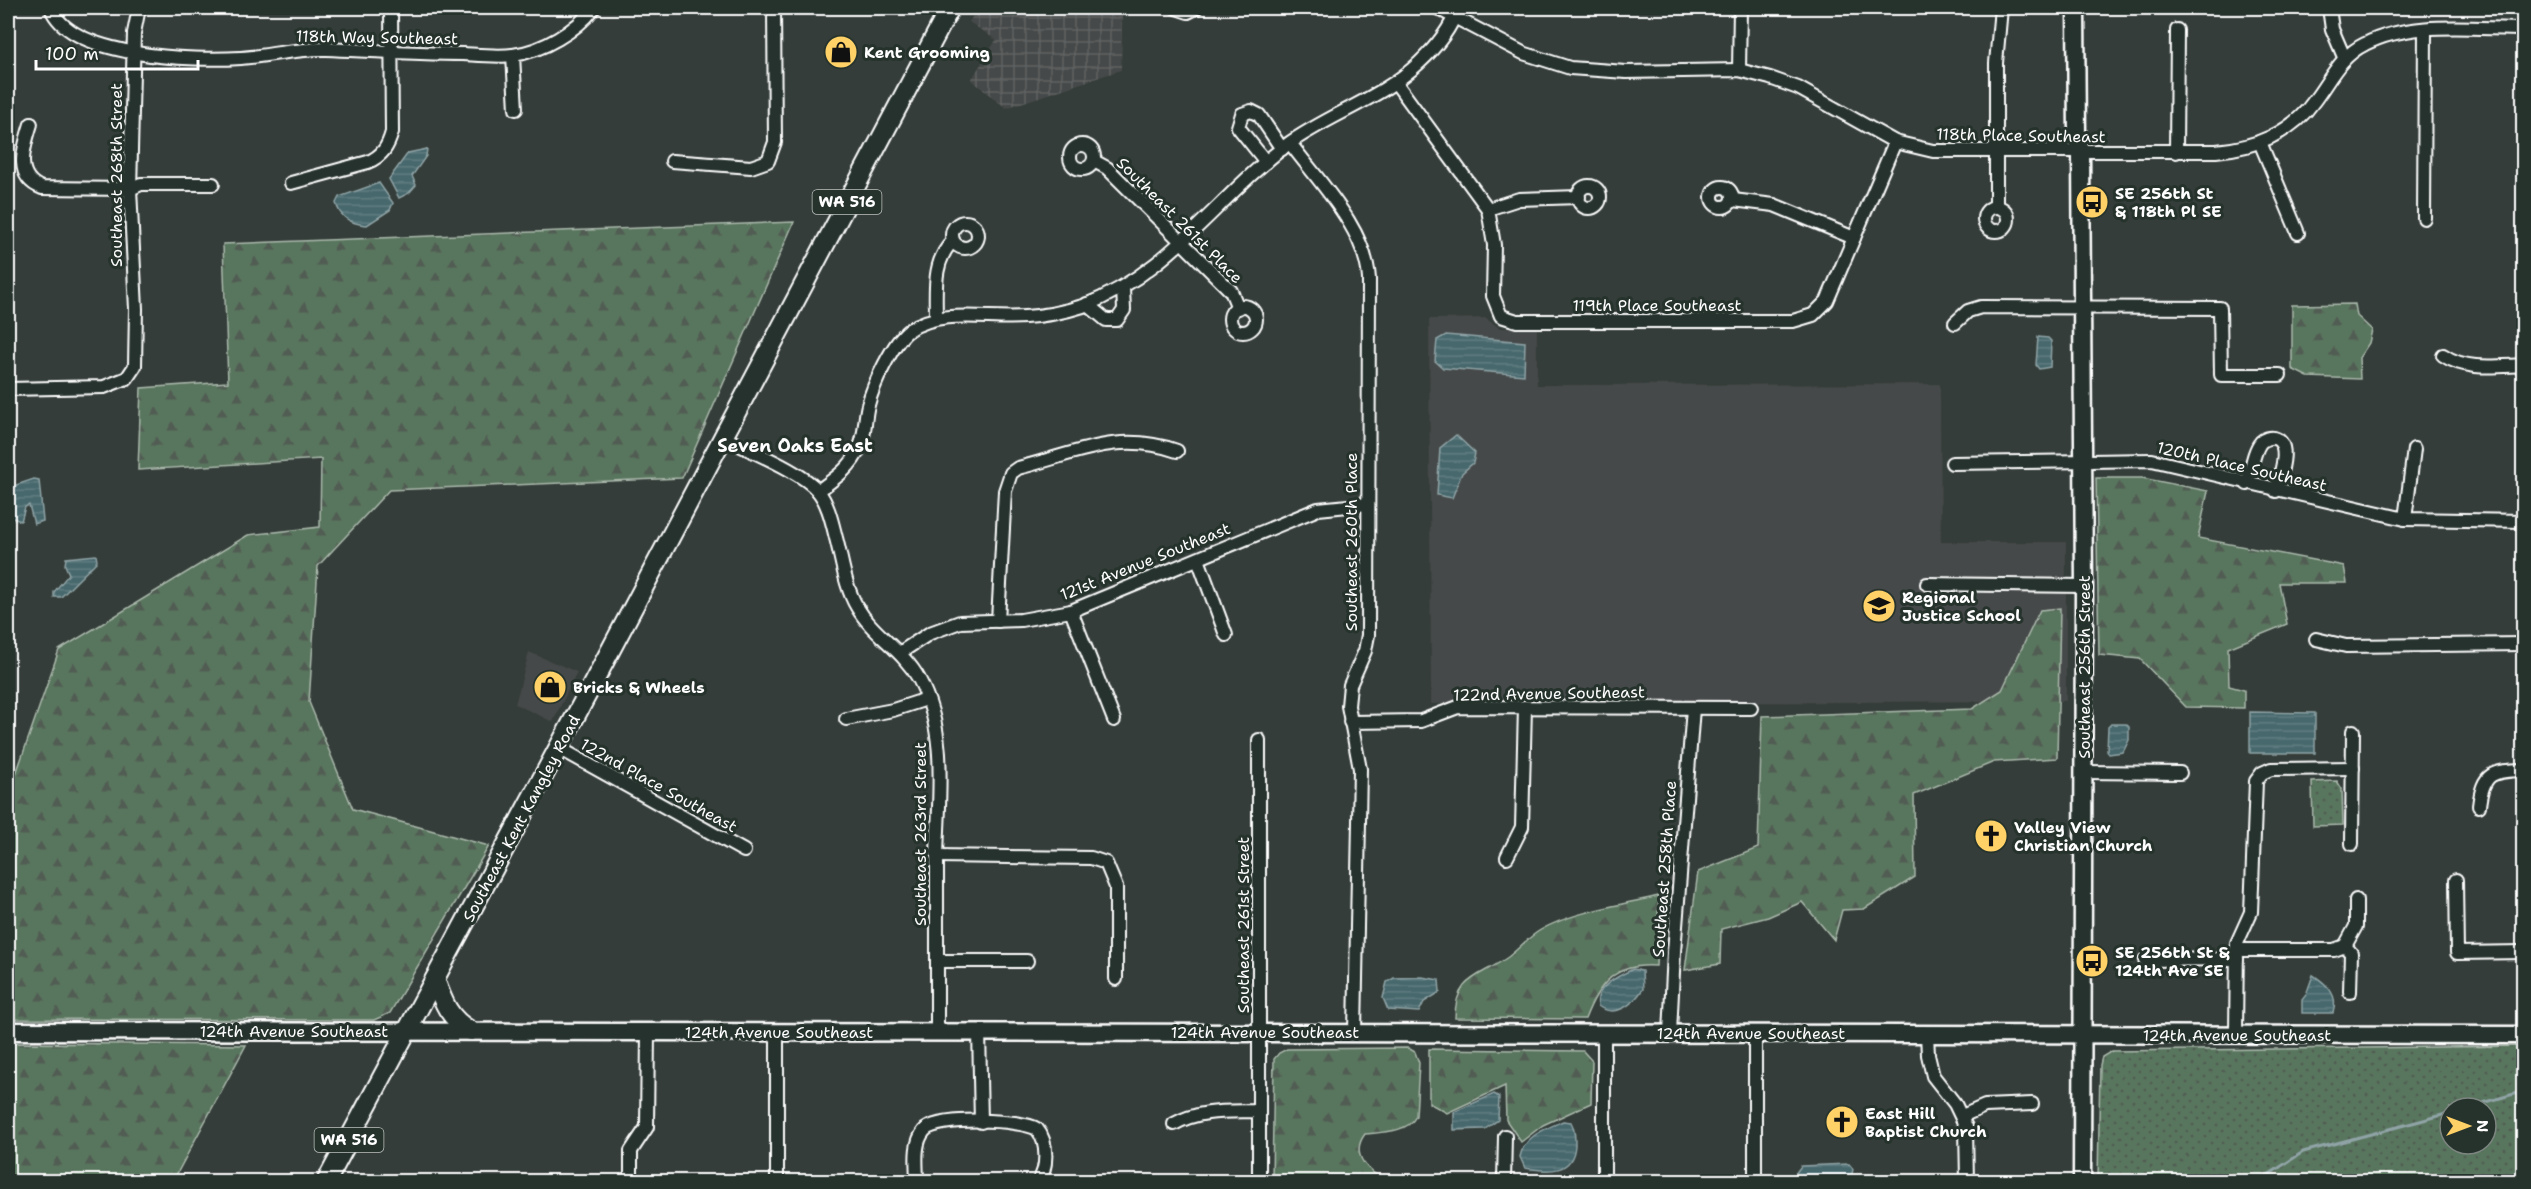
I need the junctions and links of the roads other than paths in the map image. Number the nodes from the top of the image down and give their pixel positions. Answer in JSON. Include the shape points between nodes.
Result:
{"nodes":[{"id":1,"x":51,"y":8,"type":"edge"},
{"id":2,"x":140,"y":8,"type":"edge"},
{"id":3,"x":391,"y":8,"type":"edge"},
{"id":4,"x":594,"y":8,"type":"edge"},
{"id":5,"x":774,"y":8,"type":"edge"},
{"id":6,"x":950,"y":8,"type":"edge"},
{"id":7,"x":1176,"y":8,"type":"edge"},
{"id":8,"x":1196,"y":8,"type":"edge"},
{"id":9,"x":1437,"y":8,"type":"edge"},
{"id":10,"x":1740,"y":8,"type":"edge"},
{"id":11,"x":2001,"y":8,"type":"edge"},
{"id":12,"x":2076,"y":8,"type":"edge"},
{"id":13,"x":2088,"y":8,"type":"edge"},
{"id":14,"x":2329,"y":8,"type":"edge"},
{"id":15,"x":1456,"y":12,"type":"edge"},
{"id":16,"x":2523,"y":29,"type":"edge"},
{"id":17,"x":2177,"y":30,"type":"dead end"},
{"id":18,"x":2425,"y":30,"type":"junction"},
{"id":19,"x":133,"y":52,"type":"junction"},
{"id":20,"x":391,"y":53,"type":"junction"},
{"id":21,"x":513,"y":55,"type":"junction"},
{"id":22,"x":2344,"y":57,"type":"junction"},
{"id":23,"x":1739,"y":70,"type":"junction"},
{"id":24,"x":1396,"y":83,"type":"junction"},
{"id":25,"x":516,"y":108,"type":"dead end"},
{"id":26,"x":31,"y":124,"type":"dead end"},
{"id":27,"x":1895,"y":142,"type":"junction"},
{"id":28,"x":2260,"y":142,"type":"junction"},
{"id":29,"x":1286,"y":146,"type":"junction"},
{"id":30,"x":2176,"y":152,"type":"junction"},
{"id":31,"x":1997,"y":153,"type":"junction"},
{"id":32,"x":2081,"y":153,"type":"junction"},
{"id":33,"x":672,"y":161,"type":"dead end"},
{"id":34,"x":1094,"y":161,"type":"dead end"},
{"id":35,"x":1266,"y":162,"type":"junction"},
{"id":36,"x":291,"y":183,"type":"dead end"},
{"id":37,"x":213,"y":184,"type":"dead end"},
{"id":38,"x":129,"y":189,"type":"junction"},
{"id":39,"x":1579,"y":197,"type":"dead end"},
{"id":40,"x":1732,"y":200,"type":"dead end"},
{"id":41,"x":1996,"y":207,"type":"dead end"},
{"id":42,"x":1488,"y":209,"type":"junction"},
{"id":43,"x":2424,"y":218,"type":"dead end"},
{"id":44,"x":2298,"y":233,"type":"dead end"},
{"id":45,"x":1854,"y":238,"type":"junction"},
{"id":46,"x":953,"y":241,"type":"dead end"},
{"id":47,"x":1183,"y":243,"type":"junction"},
{"id":48,"x":1123,"y":288,"type":"junction"},
{"id":49,"x":1087,"y":304,"type":"junction"},
{"id":50,"x":2082,"y":307,"type":"junction"},
{"id":51,"x":1238,"y":308,"type":"dead end"},
{"id":52,"x":936,"y":318,"type":"junction"},
{"id":53,"x":1955,"y":324,"type":"dead end"},
{"id":54,"x":2443,"y":355,"type":"dead end"},
{"id":55,"x":2523,"y":365,"type":"edge"},
{"id":56,"x":2280,"y":375,"type":"dead end"},
{"id":57,"x":8,"y":389,"type":"edge"},
{"id":58,"x":723,"y":437,"type":"junction"},
{"id":59,"x":2414,"y":449,"type":"dead end"},
{"id":60,"x":1178,"y":452,"type":"dead end"},
{"id":61,"x":2082,"y":460,"type":"junction"},
{"id":62,"x":1952,"y":463,"type":"dead end"},
{"id":63,"x":2247,"y":484,"type":"junction"},
{"id":64,"x":818,"y":491,"type":"junction"},
{"id":65,"x":2276,"y":491,"type":"junction"},
{"id":66,"x":1368,"y":504,"type":"junction"},
{"id":67,"x":2405,"y":519,"type":"junction"},
{"id":68,"x":2523,"y":521,"type":"edge"},
{"id":69,"x":1198,"y":559,"type":"junction"},
{"id":70,"x":1927,"y":584,"type":"dead end"},
{"id":71,"x":2084,"y":586,"type":"junction"},
{"id":72,"x":1071,"y":611,"type":"junction"},
{"id":73,"x":998,"y":621,"type":"junction"},
{"id":74,"x":1226,"y":635,"type":"dead end"},
{"id":75,"x":2316,"y":639,"type":"dead end"},
{"id":76,"x":2523,"y":644,"type":"edge"},
{"id":77,"x":901,"y":652,"type":"junction"},
{"id":78,"x":927,"y":699,"type":"junction"},
{"id":79,"x":1524,"y":707,"type":"junction"},
{"id":80,"x":1693,"y":708,"type":"junction"},
{"id":81,"x":1751,"y":708,"type":"dead end"},
{"id":82,"x":846,"y":719,"type":"dead end"},
{"id":83,"x":1114,"y":720,"type":"dead end"},
{"id":84,"x":1350,"y":722,"type":"junction"},
{"id":85,"x":2354,"y":731,"type":"dead end"},
{"id":86,"x":1259,"y":740,"type":"dead end"},
{"id":87,"x":559,"y":748,"type":"junction"},
{"id":88,"x":2353,"y":768,"type":"junction"},
{"id":89,"x":2523,"y":770,"type":"edge"},
{"id":90,"x":2084,"y":772,"type":"junction"},
{"id":91,"x":2180,"y":773,"type":"dead end"},
{"id":92,"x":2479,"y":806,"type":"dead end"},
{"id":93,"x":2352,"y":844,"type":"dead end"},
{"id":94,"x":744,"y":851,"type":"dead end"},
{"id":95,"x":937,"y":856,"type":"junction"},
{"id":96,"x":1507,"y":857,"type":"dead end"},
{"id":97,"x":2456,"y":880,"type":"dead end"},
{"id":98,"x":2356,"y":900,"type":"dead end"},
{"id":99,"x":2345,"y":946,"type":"junction"},
{"id":100,"x":2523,"y":952,"type":"edge"},
{"id":101,"x":2237,"y":955,"type":"junction"},
{"id":102,"x":2145,"y":960,"type":"dead end"},
{"id":103,"x":937,"y":962,"type":"junction"},
{"id":104,"x":1027,"y":962,"type":"dead end"},
{"id":105,"x":435,"y":979,"type":"junction"},
{"id":106,"x":1116,"y":979,"type":"dead end"},
{"id":107,"x":2350,"y":992,"type":"dead end"},
{"id":108,"x":8,"y":1031,"type":"edge"},
{"id":109,"x":407,"y":1031,"type":"junction"},
{"id":110,"x":471,"y":1031,"type":"junction"},
{"id":111,"x":979,"y":1031,"type":"junction"},
{"id":112,"x":777,"y":1032,"type":"junction"},
{"id":113,"x":936,"y":1032,"type":"junction"},
{"id":114,"x":1355,"y":1032,"type":"junction"},
{"id":115,"x":1604,"y":1032,"type":"junction"},
{"id":116,"x":648,"y":1033,"type":"junction"},
{"id":117,"x":1260,"y":1033,"type":"junction"},
{"id":118,"x":1670,"y":1033,"type":"junction"},
{"id":119,"x":1755,"y":1033,"type":"junction"},
{"id":120,"x":1927,"y":1034,"type":"junction"},
{"id":121,"x":2236,"y":1034,"type":"junction"},
{"id":122,"x":2081,"y":1035,"type":"junction"},
{"id":123,"x":2523,"y":1035,"type":"edge"},
{"id":124,"x":2032,"y":1104,"type":"dead end"},
{"id":125,"x":1259,"y":1112,"type":"junction"},
{"id":126,"x":1962,"y":1116,"type":"junction"},
{"id":127,"x":981,"y":1122,"type":"junction"},
{"id":128,"x":1174,"y":1124,"type":"dead end"},
{"id":129,"x":1504,"y":1136,"type":"dead end"},
{"id":130,"x":326,"y":1182,"type":"edge"},
{"id":131,"x":631,"y":1182,"type":"edge"},
{"id":132,"x":777,"y":1182,"type":"edge"},
{"id":133,"x":918,"y":1182,"type":"edge"},
{"id":134,"x":1038,"y":1182,"type":"edge"},
{"id":135,"x":1259,"y":1182,"type":"edge"},
{"id":136,"x":1504,"y":1182,"type":"edge"},
{"id":137,"x":1604,"y":1182,"type":"edge"},
{"id":138,"x":1755,"y":1182,"type":"edge"},
{"id":139,"x":1967,"y":1182,"type":"edge"},
{"id":140,"x":2082,"y":1182,"type":"edge"}],
"edges":[{"from":1,"to":19,"type":"street","name":"118th Way Southeast","via":[[61,24],[72,32]]},
{"from":2,"to":19,"type":"street","name":"Southeast 268th Street"},
{"from":3,"to":20,"type":"street"},
{"from":4,"to":21,"type":"street","name":"118th Way Southeast","via":[[569,32]]},
{"from":5,"to":33,"type":"street","via":[[775,142],[768,161],[751,167]]},
{"from":6,"to":58,"type":"main road","name":"Southeast Kent Kangley Road","number":"WA 516"},
{"from":7,"to":8,"type":"street","via":[[1188,12]]},
{"from":9,"to":15,"type":"street","name":"118th Place Southeast"},
{"from":10,"to":23,"type":"street"},
{"from":11,"to":31,"type":"street","via":[[1996,63]]},
{"from":12,"to":32,"type":"street","name":"Southeast 256th Street","via":[[2077,138]]},
{"from":13,"to":32,"type":"street","name":"Southeast 256th Street","via":[[2087,136]]},
{"from":14,"to":22,"type":"street","via":[[2332,29]]},
{"from":15,"to":23,"type":"street","name":"118th Place Southeast","via":[[1523,53],[1570,68],[1626,72]]},
{"from":15,"to":24,"type":"street","via":[[1438,42]]},
{"from":16,"to":18,"type":"street"},
{"from":17,"to":30,"type":"street"},
{"from":18,"to":22,"type":"street","via":[[2395,33]]},
{"from":18,"to":43,"type":"street"},
{"from":19,"to":20,"type":"street","name":"118th Way Southeast","via":[[222,59],[324,49]]},
{"from":19,"to":38,"type":"street","name":"Southeast 268th Street"},
{"from":20,"to":21,"type":"street","name":"118th Way Southeast"},
{"from":20,"to":36,"type":"street","via":[[392,132],[385,150],[368,162]]},
{"from":21,"to":25,"type":"street"},
{"from":22,"to":28,"type":"street","name":"118th Place Southeast","via":[[2304,114],[2288,128]]},
{"from":23,"to":27,"type":"street","name":"118th Place Southeast","via":[[1798,88]]},
{"from":24,"to":29,"type":"street"},
{"from":24,"to":42,"type":"street"},
{"from":26,"to":38,"type":"street","via":[[22,165],[32,184],[52,189]]},
{"from":27,"to":31,"type":"street","name":"118th Place Southeast","via":[[1944,153]]},
{"from":27,"to":45,"type":"street"},
{"from":28,"to":30,"type":"street","name":"118th Place Southeast","via":[[2235,150]]},
{"from":28,"to":44,"type":"street"},
{"from":29,"to":35,"type":"street"},
{"from":29,"to":35,"type":"street","name":"Southeast 260th Place","via":[[1259,115],[1251,111],[1242,114],[1238,127]]},
{"from":29,"to":66,"type":"street","name":"Southeast 260th Place","via":[[1357,234],[1368,264]]},
{"from":30,"to":32,"type":"street","name":"118th Place Southeast"},
{"from":31,"to":32,"type":"street","name":"118th Place Southeast"},
{"from":31,"to":41,"type":"street"},
{"from":32,"to":50,"type":"street","name":"Southeast 256th Street"},
{"from":34,"to":47,"type":"street","name":"Southeast 261st Place","via":[[1107,168]]},
{"from":35,"to":47,"type":"street"},
{"from":37,"to":38,"type":"street","via":[[141,184]]},
{"from":38,"to":57,"type":"street","name":"Southeast 268th Street","via":[[135,366],[127,378],[104,387]]},
{"from":39,"to":42,"type":"street","via":[[1519,199]]},
{"from":40,"to":45,"type":"street","via":[[1774,205]]},
{"from":42,"to":45,"type":"street","name":"119th Place Southeast","via":[[1494,245],[1493,296],[1501,316],[1517,321],[1793,321],[1813,315],[1827,301]]},
{"from":46,"to":52,"type":"street","via":[[937,270]]},
{"from":47,"to":48,"type":"street"},
{"from":47,"to":51,"type":"street","name":"Southeast 261st Place","via":[[1231,291]]},
{"from":48,"to":49,"type":"street"},
{"from":48,"to":49,"type":"street","via":[[1124,310],[1117,320],[1106,320]]},
{"from":49,"to":52,"type":"street","via":[[1025,317]]},
{"from":50,"to":53,"type":"street","via":[[1981,307],[1968,311]]},
{"from":50,"to":56,"type":"street","via":[[2220,308],[2221,375]]},
{"from":50,"to":61,"type":"street","name":"Southeast 256th Street"},
{"from":52,"to":64,"type":"street","via":[[907,332],[893,350],[868,406],[860,449],[838,476]]},
{"from":54,"to":55,"type":"street","via":[[2468,366]]},
{"from":58,"to":64,"type":"street","via":[[804,479]]},
{"from":58,"to":87,"type":"main road","name":"Southeast Kent Kangley Road","number":"WA 516"},
{"from":59,"to":67,"type":"street"},
{"from":60,"to":73,"type":"street","via":[[1146,442],[1107,443],[1011,473],[1005,491]]},
{"from":61,"to":62,"type":"street","name":"120th Place Southeast"},
{"from":61,"to":63,"type":"street","name":"120th Place Southeast","via":[[2152,460]]},
{"from":61,"to":71,"type":"street","name":"Southeast 256th Street"},
{"from":63,"to":65,"type":"street","name":"120th Place Southeast"},
{"from":63,"to":65,"type":"street","via":[[2260,444],[2274,438],[2284,450]]},
{"from":64,"to":77,"type":"street","name":"Southeast 263rd Street","via":[[826,505],[857,607]]},
{"from":65,"to":67,"type":"street","name":"120th Place Southeast"},
{"from":66,"to":69,"type":"street","name":"121st Avenue Southeast","via":[[1318,509]]},
{"from":66,"to":84,"type":"street","name":"Southeast 260th Place","via":[[1368,635],[1350,685]]},
{"from":67,"to":68,"type":"street","name":"120th Place Southeast"},
{"from":69,"to":72,"type":"street","name":"121st Avenue Southeast"},
{"from":69,"to":74,"type":"street"},
{"from":70,"to":71,"type":"street"},
{"from":71,"to":90,"type":"street","name":"Southeast 256th Street"},
{"from":72,"to":73,"type":"street","name":"121st Avenue Southeast"},
{"from":72,"to":83,"type":"street"},
{"from":73,"to":77,"type":"street","name":"121st Avenue Southeast","via":[[944,626]]},
{"from":75,"to":76,"type":"street","via":[[2346,646]]},
{"from":77,"to":78,"type":"street","name":"Southeast 263rd Street"},
{"from":78,"to":82,"type":"street"},
{"from":78,"to":95,"type":"street","name":"Southeast 263rd Street","via":[[939,745]]},
{"from":79,"to":80,"type":"street","name":"122nd Avenue Southeast"},
{"from":79,"to":84,"type":"street","name":"122nd Avenue Southeast","via":[[1458,707],[1421,721]]},
{"from":79,"to":96,"type":"street","via":[[1522,827]]},
{"from":80,"to":81,"type":"street","name":"122nd Avenue Southeast"},
{"from":80,"to":118,"type":"street","name":"Southeast 258th Place"},
{"from":84,"to":114,"type":"street","name":"Southeast 260th Place","via":[[1360,769]]},
{"from":85,"to":88,"type":"street"},
{"from":86,"to":117,"type":"street","name":"Southeast 261st Street"},
{"from":87,"to":94,"type":"street","name":"122nd Place Southeast"},
{"from":87,"to":105,"type":"main road","name":"Southeast Kent Kangley Road","number":"WA 516"},
{"from":88,"to":93,"type":"street"},
{"from":88,"to":101,"type":"street","via":[[2271,769],[2258,777],[2254,791],[2251,912],[2239,937]]},
{"from":89,"to":92,"type":"street","via":[[2492,774],[2481,790]]},
{"from":90,"to":91,"type":"street"},
{"from":90,"to":122,"type":"street","name":"Southeast 256th Street"},
{"from":95,"to":103,"type":"street","name":"Southeast 263rd Street"},
{"from":95,"to":106,"type":"street","via":[[1091,858],[1106,863],[1116,886]]},
{"from":97,"to":100,"type":"street","via":[[2457,953]]},
{"from":98,"to":99,"type":"street","via":[[2356,926]]},
{"from":99,"to":101,"type":"street","via":[[2334,950]]},
{"from":99,"to":107,"type":"street","via":[[2351,954]]},
{"from":101,"to":102,"type":"street"},
{"from":101,"to":121,"type":"street"},
{"from":103,"to":104,"type":"street"},
{"from":103,"to":113,"type":"street","name":"Southeast 263rd Street"},
{"from":105,"to":109,"type":"main road","name":"Southeast Kent Kangley Road","number":"WA 516"},
{"from":105,"to":110,"type":"main road","via":[[451,1017]]},
{"from":108,"to":109,"type":"street","name":"124th Avenue Southeast"},
{"from":109,"to":110,"type":"street","name":"124th Avenue Southeast"},
{"from":109,"to":130,"type":"main road","name":"Southeast Kent Kangley Road","number":"WA 516"},
{"from":110,"to":116,"type":"street","name":"124th Avenue Southeast"},
{"from":111,"to":113,"type":"street","name":"124th Avenue Southeast"},
{"from":111,"to":117,"type":"street","name":"124th Avenue Southeast"},
{"from":111,"to":127,"type":"street"},
{"from":112,"to":113,"type":"street","name":"124th Avenue Southeast"},
{"from":112,"to":116,"type":"street","name":"124th Avenue Southeast"},
{"from":112,"to":132,"type":"street"},
{"from":114,"to":115,"type":"street","name":"124th Avenue Southeast"},
{"from":114,"to":117,"type":"street","name":"124th Avenue Southeast"},
{"from":115,"to":118,"type":"street","name":"124th Avenue Southeast"},
{"from":115,"to":137,"type":"street"},
{"from":116,"to":131,"type":"street","via":[[649,1115],[643,1136],[631,1151]]},
{"from":117,"to":125,"type":"street","name":"Southeast 261st Street"},
{"from":118,"to":119,"type":"street","name":"124th Avenue Southeast"},
{"from":119,"to":120,"type":"street","name":"124th Avenue Southeast"},
{"from":119,"to":138,"type":"street"},
{"from":120,"to":122,"type":"street","name":"124th Avenue Southeast"},
{"from":120,"to":126,"type":"street","via":[[1933,1076]]},
{"from":121,"to":122,"type":"street","name":"124th Avenue Southeast"},
{"from":121,"to":123,"type":"street","name":"124th Avenue Southeast"},
{"from":122,"to":140,"type":"street","name":"Southeast 256th Street"},
{"from":124,"to":126,"type":"street","via":[[1985,1106]]},
{"from":125,"to":128,"type":"street","via":[[1203,1112]]},
{"from":125,"to":135,"type":"street","name":"Southeast 261st Street"},
{"from":126,"to":139,"type":"street","via":[[1968,1135]]},
{"from":127,"to":133,"type":"street","via":[[939,1123],[924,1131],[917,1149]]},
{"from":127,"to":134,"type":"street","via":[[1022,1123],[1037,1129],[1045,1145],[1044,1169]]},
{"from":129,"to":136,"type":"street"}]}
